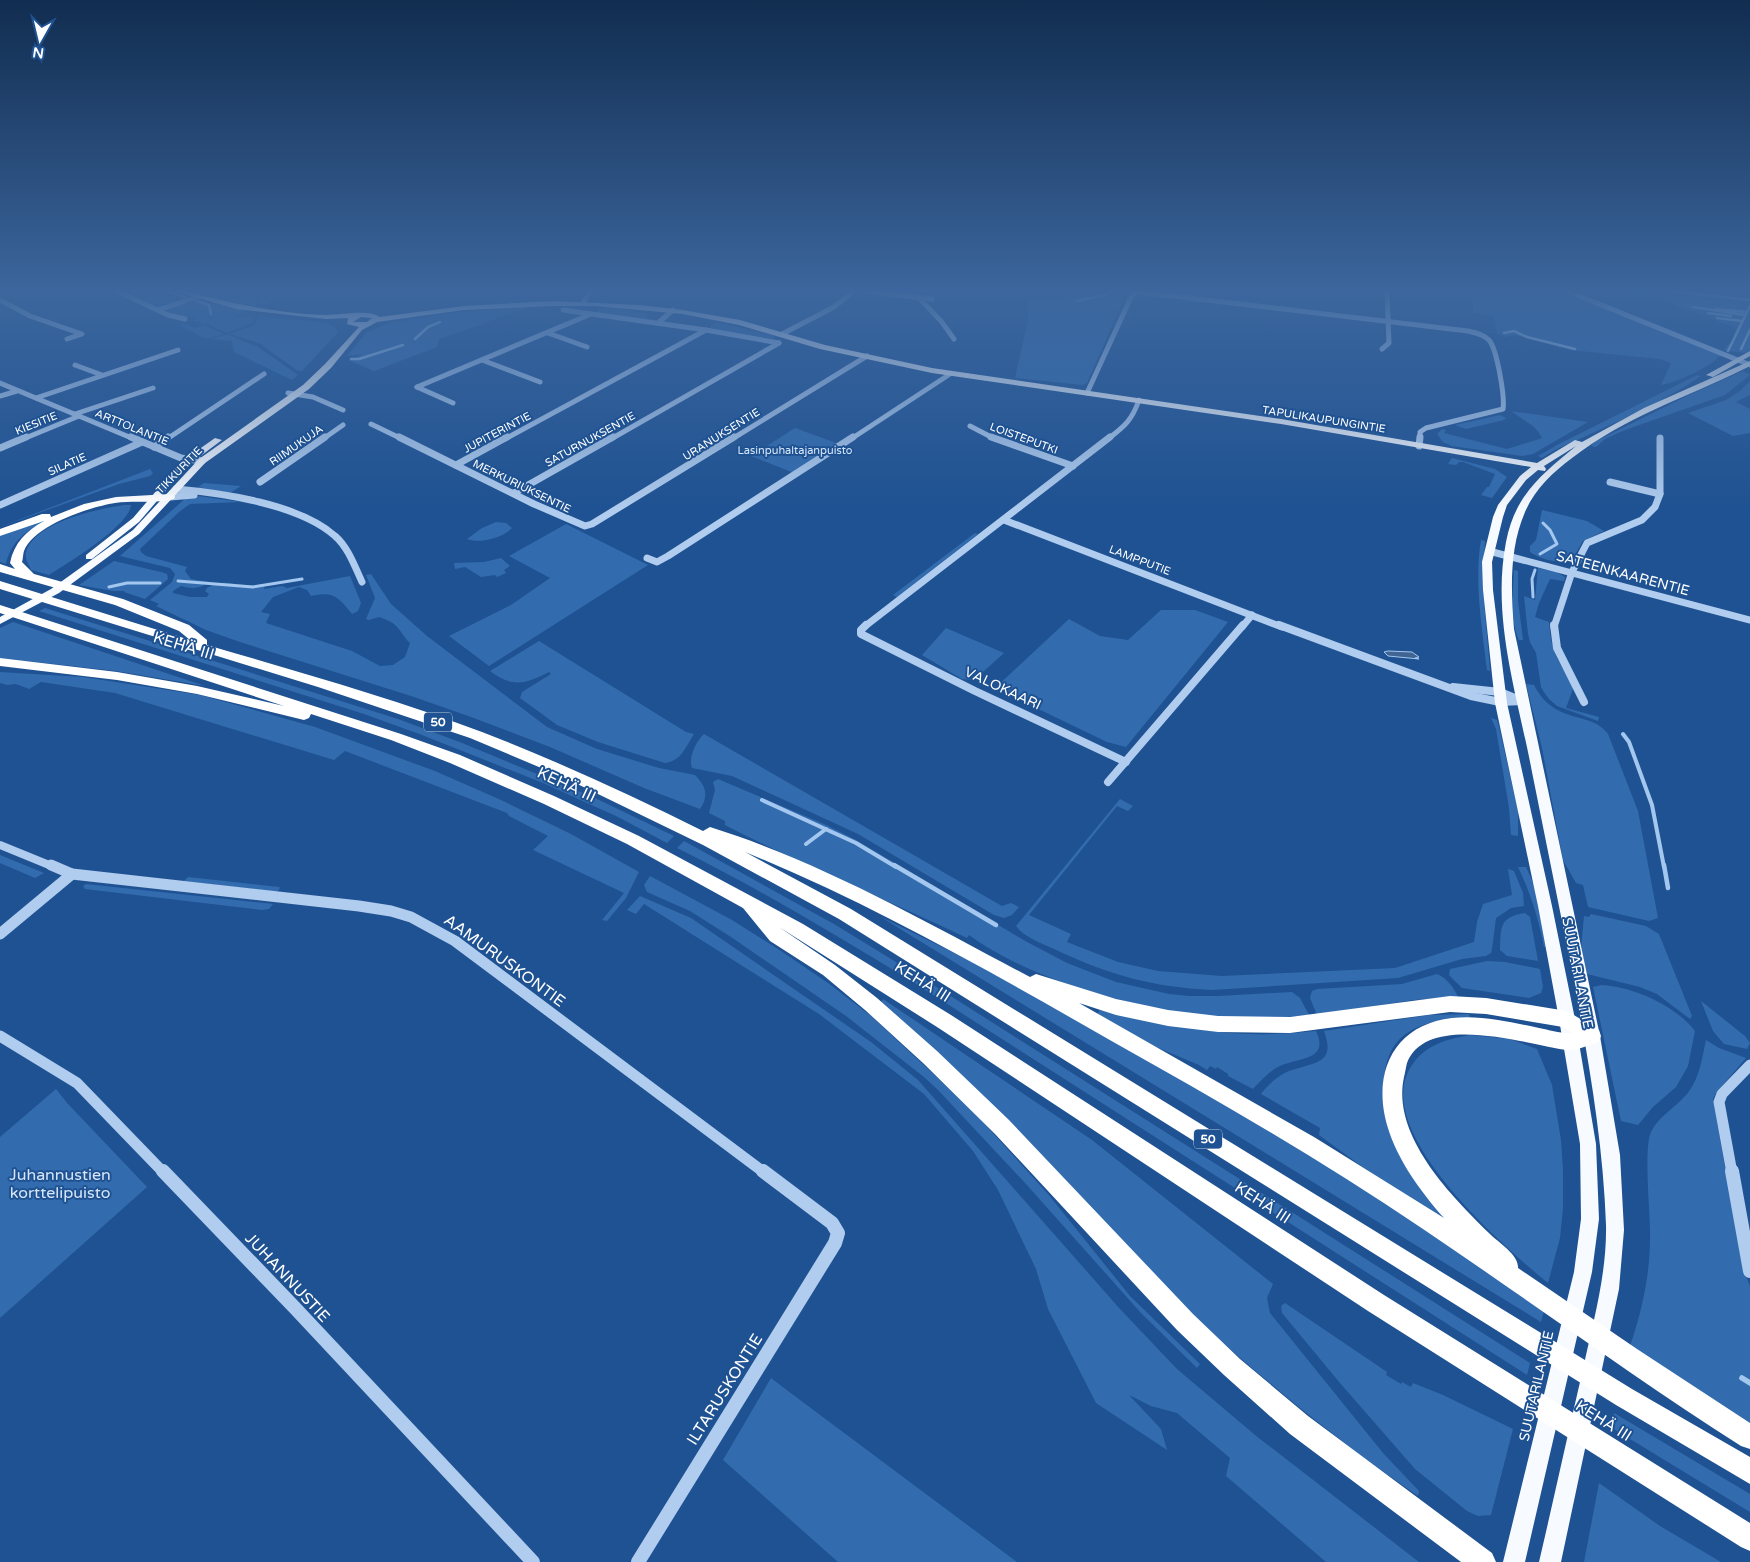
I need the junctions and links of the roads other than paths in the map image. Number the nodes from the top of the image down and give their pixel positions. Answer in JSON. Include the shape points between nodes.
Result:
{"nodes":[{"id":1,"x":136,"y":364,"type":"edge"},
{"id":2,"x":321,"y":364,"type":"edge"},
{"id":3,"x":330,"y":364,"type":"edge"},
{"id":4,"x":473,"y":364,"type":"edge"},
{"id":5,"x":492,"y":364,"type":"edge"},
{"id":6,"x":644,"y":364,"type":"edge"},
{"id":7,"x":742,"y":364,"type":"edge"},
{"id":8,"x":854,"y":364,"type":"edge"},
{"id":9,"x":903,"y":364,"type":"edge"},
{"id":10,"x":1100,"y":364,"type":"edge"},
{"id":11,"x":1497,"y":364,"type":"edge"},
{"id":12,"x":1731,"y":364,"type":"edge"},
{"id":13,"x":1749,"y":364,"type":"edge"},
{"id":14,"x":75,"y":365,"type":"dead end"},
{"id":15,"x":264,"y":374,"type":"dead end"},
{"id":16,"x":950,"y":374,"type":"junction"},
{"id":17,"x":102,"y":375,"type":"junction"},
{"id":18,"x":540,"y":382,"type":"dead end"},
{"id":19,"x":0,"y":383,"type":"edge"},
{"id":20,"x":153,"y":388,"type":"dead end"},
{"id":21,"x":17,"y":390,"type":"junction"},
{"id":22,"x":292,"y":393,"type":"junction"},
{"id":23,"x":1087,"y":393,"type":"junction"},
{"id":24,"x":1678,"y":395,"type":"junction"},
{"id":25,"x":0,"y":396,"type":"edge"},
{"id":26,"x":36,"y":398,"type":"junction"},
{"id":27,"x":1139,"y":400,"type":"junction"},
{"id":28,"x":453,"y":403,"type":"dead end"},
{"id":29,"x":343,"y":410,"type":"dead end"},
{"id":30,"x":77,"y":415,"type":"junction"},
{"id":31,"x":343,"y":424,"type":"dead end"},
{"id":32,"x":371,"y":424,"type":"dead end"},
{"id":33,"x":970,"y":426,"type":"dead end"},
{"id":34,"x":1594,"y":437,"type":"junction"},
{"id":35,"x":1660,"y":438,"type":"dead end"},
{"id":36,"x":142,"y":442,"type":"junction"},
{"id":37,"x":1419,"y":446,"type":"junction"},
{"id":38,"x":154,"y":447,"type":"junction"},
{"id":39,"x":0,"y":448,"type":"edge"},
{"id":40,"x":189,"y":460,"type":"junction"},
{"id":41,"x":202,"y":461,"type":"junction"},
{"id":42,"x":456,"y":466,"type":"junction"},
{"id":43,"x":1073,"y":466,"type":"junction"},
{"id":44,"x":1534,"y":469,"type":"junction"},
{"id":45,"x":1548,"y":474,"type":"junction"},
{"id":46,"x":260,"y":482,"type":"dead end"},
{"id":47,"x":1610,"y":482,"type":"dead end"},
{"id":48,"x":169,"y":492,"type":"junction"},
{"id":49,"x":514,"y":493,"type":"junction"},
{"id":50,"x":212,"y":494,"type":"junction"},
{"id":51,"x":1660,"y":494,"type":"junction"},
{"id":52,"x":153,"y":500,"type":"junction"},
{"id":53,"x":0,"y":505,"type":"edge"},
{"id":54,"x":1004,"y":520,"type":"junction"},
{"id":55,"x":585,"y":526,"type":"joint"},
{"id":56,"x":0,"y":533,"type":"edge"},
{"id":57,"x":1489,"y":550,"type":"junction"},
{"id":58,"x":1508,"y":555,"type":"junction"},
{"id":59,"x":647,"y":558,"type":"dead end"},
{"id":60,"x":0,"y":568,"type":"edge"},
{"id":61,"x":1572,"y":572,"type":"junction"},
{"id":62,"x":70,"y":576,"type":"junction"},
{"id":63,"x":32,"y":577,"type":"junction"},
{"id":64,"x":362,"y":582,"type":"dead end"},
{"id":65,"x":0,"y":585,"type":"edge"},
{"id":66,"x":0,"y":610,"type":"edge"},
{"id":67,"x":1252,"y":615,"type":"junction"},
{"id":68,"x":1750,"y":620,"type":"edge"},
{"id":69,"x":0,"y":621,"type":"edge"},
{"id":70,"x":207,"y":647,"type":"junction"},
{"id":71,"x":0,"y":662,"type":"edge"},
{"id":72,"x":1501,"y":698,"type":"junction"},
{"id":73,"x":1523,"y":701,"type":"junction"},
{"id":74,"x":1584,"y":702,"type":"dead end"},
{"id":75,"x":396,"y":737,"type":"junction"},
{"id":76,"x":1126,"y":762,"type":"junction"},
{"id":77,"x":1108,"y":782,"type":"dead end"},
{"id":78,"x":661,"y":816,"type":"junction"},
{"id":79,"x":0,"y":845,"type":"edge"},
{"id":80,"x":72,"y":874,"type":"junction"},
{"id":81,"x":741,"y":897,"type":"junction"},
{"id":82,"x":0,"y":934,"type":"edge"},
{"id":83,"x":1007,"y":973,"type":"junction"},
{"id":84,"x":1567,"y":1020,"type":"junction"},
{"id":85,"x":0,"y":1036,"type":"edge"},
{"id":86,"x":1592,"y":1036,"type":"junction"},
{"id":87,"x":1571,"y":1042,"type":"junction"},
{"id":88,"x":1750,"y":1065,"type":"edge"},
{"id":89,"x":838,"y":1233,"type":"joint"},
{"id":90,"x":1750,"y":1271,"type":"edge"},
{"id":91,"x":1558,"y":1310,"type":"junction"},
{"id":92,"x":1750,"y":1437,"type":"edge"},
{"id":93,"x":1750,"y":1471,"type":"edge"},
{"id":94,"x":1750,"y":1538,"type":"edge"},
{"id":95,"x":533,"y":1562,"type":"edge"},
{"id":96,"x":638,"y":1562,"type":"edge"},
{"id":97,"x":1483,"y":1562,"type":"edge"},
{"id":98,"x":1514,"y":1562,"type":"edge"},
{"id":99,"x":1550,"y":1562,"type":"edge"}],
"edges":[{"from":1,"to":17,"type":"street"},
{"from":2,"to":22,"type":"main road","name":"TIKKURITIE"},
{"from":3,"to":22,"type":"main road","name":"TIKKURITIE"},
{"from":4,"to":28,"type":"street","via":[[418,387]]},
{"from":5,"to":18,"type":"street"},
{"from":6,"to":42,"type":"street","name":"JUPITERINTIE"},
{"from":7,"to":49,"type":"street","name":"SATURNUKSENTIE"},
{"from":8,"to":55,"type":"street","name":"URANUKSENTIE"},
{"from":9,"to":16,"type":"main road","name":"TAPULIKAUPUNGINTIE"},
{"from":10,"to":23,"type":"street"},
{"from":11,"to":37,"type":"street","via":[[1505,404],[1503,409],[1426,428],[1420,432]]},
{"from":12,"to":24,"type":"main road","name":"SUUTARILANTIE"},
{"from":13,"to":24,"type":"main road","name":"SUUTARILANTIE","via":[[1712,383]]},
{"from":14,"to":17,"type":"street"},
{"from":15,"to":38,"type":"street"},
{"from":16,"to":23,"type":"main road","name":"TAPULIKAUPUNGINTIE"},
{"from":16,"to":59,"type":"street","via":[[730,520],[657,562]]},
{"from":17,"to":26,"type":"street"},
{"from":19,"to":21,"type":"street","name":"ARTTOLANTIE"},
{"from":20,"to":30,"type":"street","name":"KIESITIE"},
{"from":21,"to":25,"type":"street"},
{"from":21,"to":26,"type":"street","name":"ARTTOLANTIE"},
{"from":22,"to":29,"type":"street","via":[[313,397]]},
{"from":22,"to":40,"type":"main road","name":"TIKKURITIE"},
{"from":22,"to":41,"type":"main road","name":"TIKKURITIE"},
{"from":23,"to":27,"type":"main road","name":"TAPULIKAUPUNGINTIE"},
{"from":24,"to":34,"type":"main road","name":"SUUTARILANTIE"},
{"from":26,"to":30,"type":"street","name":"ARTTOLANTIE"},
{"from":27,"to":37,"type":"main road","name":"TAPULIKAUPUNGINTIE"},
{"from":27,"to":43,"type":"street","via":[[1126,425]]},
{"from":30,"to":36,"type":"street","name":"ARTTOLANTIE"},
{"from":30,"to":39,"type":"street","name":"KIESITIE"},
{"from":31,"to":46,"type":"street","name":"RIIMUKUJA"},
{"from":32,"to":42,"type":"street","name":"MERKURIUKSENTIE"},
{"from":33,"to":43,"type":"street","name":"LOISTEPUTKI","via":[[987,436]]},
{"from":34,"to":44,"type":"main road","name":"SUUTARILANTIE","via":[[1578,442]]},
{"from":34,"to":45,"type":"main road","name":"SUUTARILANTIE"},
{"from":35,"to":51,"type":"street"},
{"from":36,"to":38,"type":"street","name":"ARTTOLANTIE"},
{"from":36,"to":53,"type":"street","name":"SILATIE"},
{"from":37,"to":44,"type":"main road","name":"TAPULIKAUPUNGINTIE"},
{"from":38,"to":40,"type":"street","name":"ARTTOLANTIE"},
{"from":40,"to":41,"type":"street","name":"ARTTOLANTIE"},
{"from":40,"to":48,"type":"main road","name":"TIKKURITIE"},
{"from":41,"to":48,"type":"main road","name":"TIKKURITIE"},
{"from":42,"to":49,"type":"street","name":"MERKURIUKSENTIE"},
{"from":43,"to":54,"type":"street"},
{"from":44,"to":45,"type":"main road","name":"TAPULIKAUPUNGINTIE"},
{"from":44,"to":57,"type":"main road","name":"SUUTARILANTIE","via":[[1523,478],[1503,506]]},
{"from":45,"to":58,"type":"main road","name":"SUUTARILANTIE","via":[[1530,494],[1521,511]]},
{"from":47,"to":51,"type":"street"},
{"from":48,"to":50,"type":"street"},
{"from":48,"to":50,"type":"street","via":[[197,490]]},
{"from":48,"to":52,"type":"highway"},
{"from":48,"to":56,"type":"highway","via":[[115,494]]},
{"from":48,"to":62,"type":"main road","name":"TIKKURITIE","via":[[136,532]]},
{"from":49,"to":55,"type":"street","name":"MERKURIUKSENTIE"},
{"from":50,"to":64,"type":"street","via":[[266,504],[324,527],[337,537]]},
{"from":51,"to":61,"type":"street","via":[[1656,507],[1648,516],[1587,543]]},
{"from":52,"to":62,"type":"main road","name":"TIKKURITIE","via":[[136,520]]},
{"from":52,"to":63,"type":"highway","via":[[118,500],[100,504],[37,529],[15,554],[16,563]]},
{"from":54,"to":67,"type":"street","name":"LAMPPUTIE"},
{"from":54,"to":76,"type":"street","name":"VALOKAARI","via":[[866,625],[861,634]]},
{"from":57,"to":58,"type":"street","name":"SATEENKAARENTIE"},
{"from":57,"to":72,"type":"main road","name":"SUUTARILANTIE","via":[[1488,590]]},
{"from":58,"to":61,"type":"street","name":"SATEENKAARENTIE"},
{"from":58,"to":73,"type":"main road","name":"SUUTARILANTIE","via":[[1506,605],[1516,679]]},
{"from":60,"to":63,"type":"highway"},
{"from":61,"to":68,"type":"street","name":"SATEENKAARENTIE"},
{"from":61,"to":74,"type":"street","via":[[1553,635],[1560,658]]},
{"from":62,"to":66,"type":"main road","name":"TIKKURITIE"},
{"from":62,"to":69,"type":"main road","name":"TIKKURITIE","via":[[38,601]]},
{"from":63,"to":70,"type":"highway","via":[[150,614],[184,628]]},
{"from":65,"to":70,"type":"highway","name":"KEHÄ III","number":"50"},
{"from":66,"to":75,"type":"highway","name":"KEHÄ III","number":"50"},
{"from":67,"to":72,"type":"street","name":"LAMPPUTIE","via":[[1468,697]]},
{"from":67,"to":76,"type":"street"},
{"from":70,"to":78,"type":"highway","name":"KEHÄ III","number":"50","via":[[476,736]]},
{"from":71,"to":75,"type":"highway","via":[[117,676],[197,690]]},
{"from":72,"to":73,"type":"street","name":"LAMPPUTIE"},
{"from":72,"to":84,"type":"main road","name":"SUUTARILANTIE"},
{"from":73,"to":86,"type":"main road","name":"SUUTARILANTIE"},
{"from":75,"to":81,"type":"highway","name":"KEHÄ III","number":"50","via":[[456,759],[549,800],[634,840]]},
{"from":76,"to":77,"type":"street"},
{"from":78,"to":83,"type":"highway","via":[[753,847],[906,920]]},
{"from":78,"to":93,"type":"highway","name":"KEHÄ III","number":"50","via":[[845,914],[1616,1392]]},
{"from":79,"to":80,"type":"street","name":"AAMURUSKONTIE"},
{"from":80,"to":82,"type":"street"},
{"from":80,"to":89,"type":"street","name":"AAMURUSKONTIE","via":[[359,906],[391,911],[425,923],[455,941],[822,1215]]},
{"from":81,"to":94,"type":"highway","name":"KEHÄ III","number":"50","via":[[944,1021],[1368,1298]]},
{"from":81,"to":97,"type":"highway","via":[[776,936],[829,970],[930,1057],[1002,1127],[1185,1322],[1232,1367],[1300,1425]]},
{"from":83,"to":84,"type":"highway","via":[[1116,1007],[1218,1024],[1290,1026],[1450,1004],[1486,1006]]},
{"from":83,"to":91,"type":"highway","via":[[1331,1158],[1429,1220]]},
{"from":84,"to":86,"type":"highway"},
{"from":84,"to":87,"type":"main road","name":"SUUTARILANTIE"},
{"from":85,"to":95,"type":"street","name":"JUHANNUSTIE","via":[[77,1083],[295,1308]]},
{"from":86,"to":87,"type":"highway"},
{"from":86,"to":99,"type":"main road","name":"SUUTARILANTIE","via":[[1612,1156],[1615,1230],[1610,1289]]},
{"from":87,"to":91,"type":"highway","via":[[1503,1029],[1462,1026],[1437,1029],[1410,1043],[1402,1052],[1391,1087],[1392,1107],[1399,1130],[1432,1185],[1489,1248]]},
{"from":87,"to":98,"type":"main road","name":"SUUTARILANTIE","via":[[1588,1144],[1590,1220],[1583,1272]]},
{"from":88,"to":90,"type":"street","via":[[1722,1094],[1719,1102]]},
{"from":89,"to":96,"type":"street","name":"ILTARUSKONTIE","via":[[835,1243]]},
{"from":91,"to":92,"type":"highway","via":[[1632,1362]]}]}
